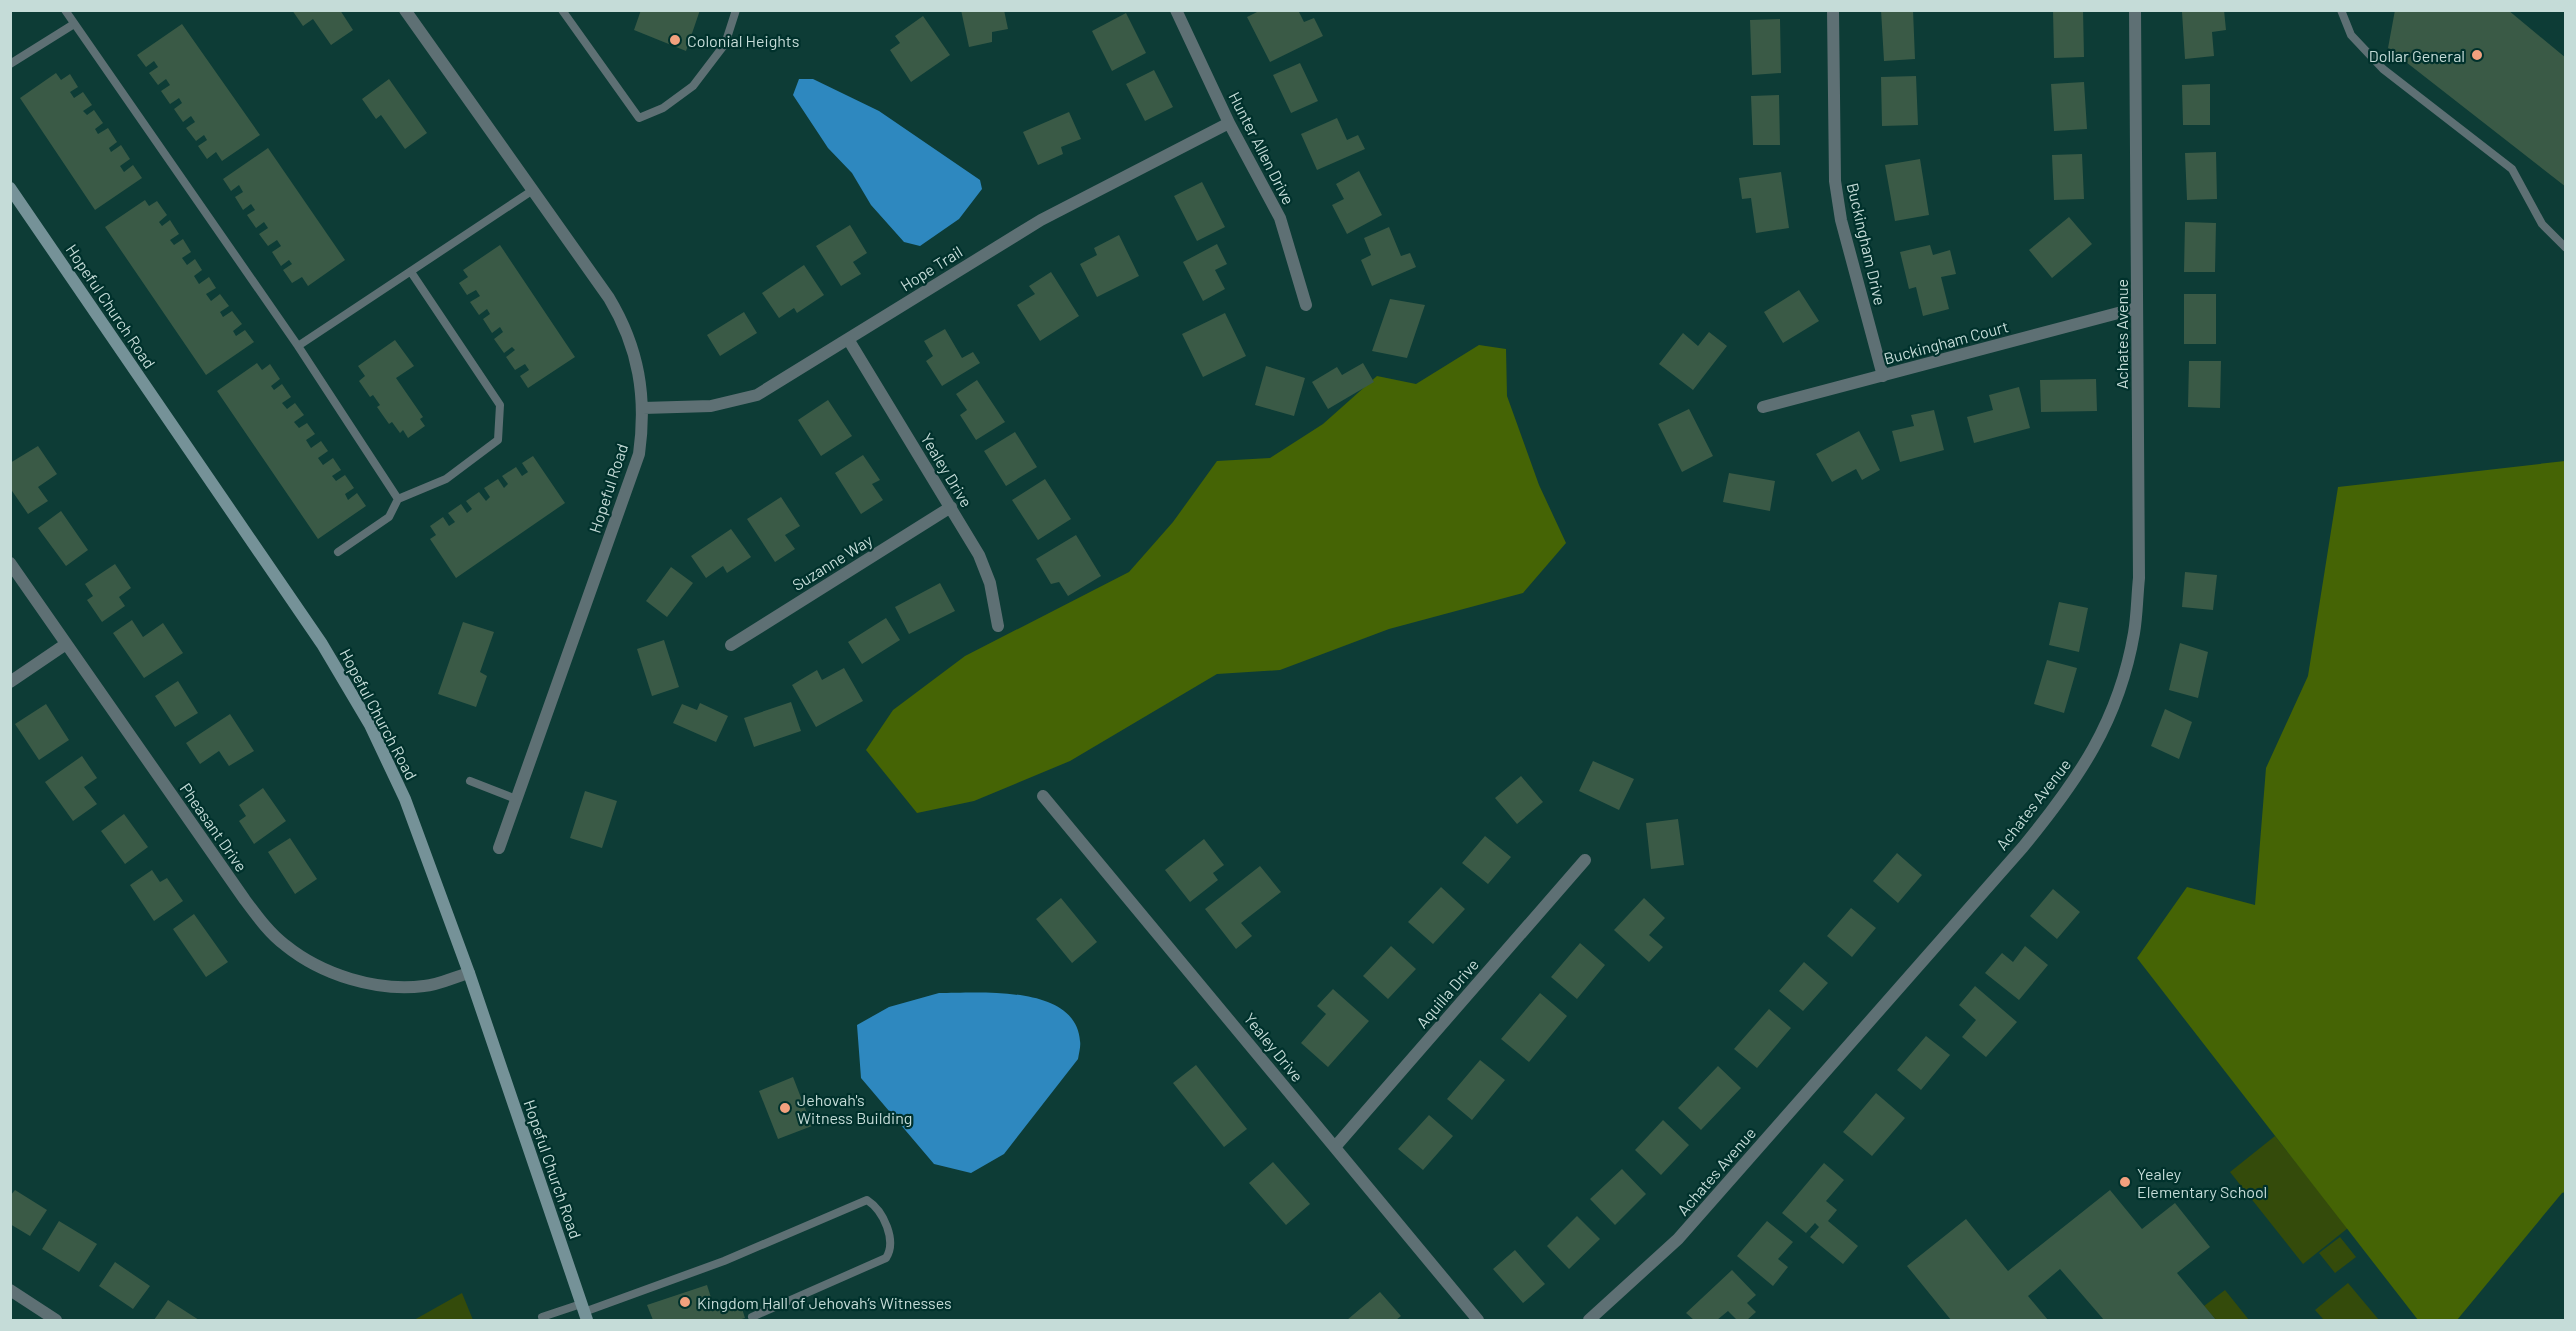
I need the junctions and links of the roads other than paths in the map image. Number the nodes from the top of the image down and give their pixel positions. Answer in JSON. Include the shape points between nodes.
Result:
{"nodes":[{"id":1,"x":65,"y":10,"type":"edge"},
{"id":2,"x":405,"y":10,"type":"edge"},
{"id":3,"x":562,"y":10,"type":"edge"},
{"id":4,"x":736,"y":10,"type":"edge"},
{"id":5,"x":1176,"y":10,"type":"edge"},
{"id":6,"x":1833,"y":10,"type":"edge"},
{"id":7,"x":2135,"y":10,"type":"edge"},
{"id":8,"x":2341,"y":10,"type":"edge"},
{"id":9,"x":74,"y":24,"type":"junction"},
{"id":10,"x":10,"y":64,"type":"edge"},
{"id":11,"x":1229,"y":123,"type":"junction"},
{"id":12,"x":10,"y":188,"type":"edge"},
{"id":13,"x":532,"y":190,"type":"junction"},
{"id":14,"x":2565,"y":248,"type":"edge"},
{"id":15,"x":411,"y":272,"type":"junction"},
{"id":16,"x":1306,"y":306,"type":"dead end"},
{"id":17,"x":2137,"y":308,"type":"junction"},
{"id":18,"x":848,"y":339,"type":"junction"},
{"id":19,"x":298,"y":346,"type":"junction"},
{"id":20,"x":1883,"y":376,"type":"junction"},
{"id":21,"x":1763,"y":407,"type":"dead end"},
{"id":22,"x":643,"y":408,"type":"junction"},
{"id":23,"x":398,"y":498,"type":"junction"},
{"id":24,"x":951,"y":507,"type":"junction"},
{"id":25,"x":338,"y":552,"type":"dead end"},
{"id":26,"x":10,"y":564,"type":"edge"},
{"id":27,"x":998,"y":626,"type":"dead end"},
{"id":28,"x":66,"y":644,"type":"junction"},
{"id":29,"x":731,"y":645,"type":"dead end"},
{"id":30,"x":10,"y":682,"type":"edge"},
{"id":31,"x":471,"y":781,"type":"dead end"},
{"id":32,"x":1043,"y":796,"type":"dead end"},
{"id":33,"x":516,"y":799,"type":"junction"},
{"id":34,"x":499,"y":848,"type":"dead end"},
{"id":35,"x":1585,"y":860,"type":"dead end"},
{"id":36,"x":469,"y":973,"type":"junction"},
{"id":37,"x":1335,"y":1147,"type":"junction"},
{"id":38,"x":10,"y":1290,"type":"edge"},
{"id":39,"x":584,"y":1312,"type":"edge"},
{"id":40,"x":752,"y":1317,"type":"dead end"},
{"id":41,"x":56,"y":1320,"type":"edge"},
{"id":42,"x":543,"y":1320,"type":"edge"},
{"id":43,"x":1478,"y":1320,"type":"edge"},
{"id":44,"x":1589,"y":1320,"type":"edge"}],
"edges":[{"from":1,"to":9,"type":"lane"},
{"from":2,"to":13,"type":"street","name":"Hopeful Road"},
{"from":3,"to":4,"type":"lane","via":[[639,118],[663,108],[693,86],[725,44]]},
{"from":5,"to":11,"type":"street","name":"Hunter Allen Drive"},
{"from":6,"to":20,"type":"street","name":"Buckingham Drive","via":[[1835,181],[1841,220]]},
{"from":7,"to":17,"type":"street","name":"Achates Avenue"},
{"from":8,"to":14,"type":"lane","via":[[2351,35],[2383,69],[2512,169],[2542,224]]},
{"from":9,"to":10,"type":"lane"},
{"from":9,"to":19,"type":"lane"},
{"from":11,"to":16,"type":"street","name":"Hunter Allen Drive","via":[[1280,218]]},
{"from":11,"to":18,"type":"street","name":"Hope Trail","via":[[1041,220]]},
{"from":12,"to":36,"type":"main road","name":"Hopeful Church Road","via":[[352,692],[395,776]]},
{"from":13,"to":15,"type":"lane"},
{"from":13,"to":22,"type":"street","name":"Hopeful Road","via":[[623,320],[639,369]]},
{"from":15,"to":19,"type":"lane"},
{"from":15,"to":23,"type":"lane","via":[[500,405],[498,440],[447,479]]},
{"from":17,"to":20,"type":"street","name":"Buckingham Court"},
{"from":17,"to":44,"type":"street","name":"Achates Avenue","via":[[2139,579],[2134,633],[2124,675],[2089,759],[2063,799],[2023,847],[1678,1239]]},
{"from":18,"to":22,"type":"street","name":"Hope Trail","via":[[756,395],[711,406]]},
{"from":18,"to":24,"type":"street","name":"Yealey Drive"},
{"from":19,"to":23,"type":"lane"},
{"from":20,"to":21,"type":"street","name":"Buckingham Court"},
{"from":22,"to":33,"type":"street","name":"Hopeful Road","via":[[639,454]]},
{"from":23,"to":25,"type":"lane","via":[[389,517]]},
{"from":24,"to":27,"type":"street","name":"Yealey Drive","via":[[979,555],[990,583]]},
{"from":24,"to":29,"type":"street","name":"Suzanne Way"},
{"from":26,"to":28,"type":"street","name":"Pheasant Drive"},
{"from":28,"to":30,"type":"street"},
{"from":28,"to":36,"type":"street","name":"Pheasant Drive","via":[[262,924],[284,945],[332,972],[388,986],[425,986]]},
{"from":31,"to":33,"type":"lane"},
{"from":32,"to":37,"type":"street","name":"Yealey Drive"},
{"from":33,"to":34,"type":"street","name":"Hopeful Road"},
{"from":35,"to":37,"type":"street","name":"Aquilla Drive"},
{"from":36,"to":39,"type":"main road","name":"Hopeful Church Road"},
{"from":37,"to":43,"type":"street","name":"Yealey Drive"},
{"from":38,"to":41,"type":"street"},
{"from":39,"to":40,"type":"lane","via":[[724,1261],[867,1200],[875,1206],[890,1235],[886,1258]]},
{"from":39,"to":42,"type":"lane","via":[[542,1317]]}]}
